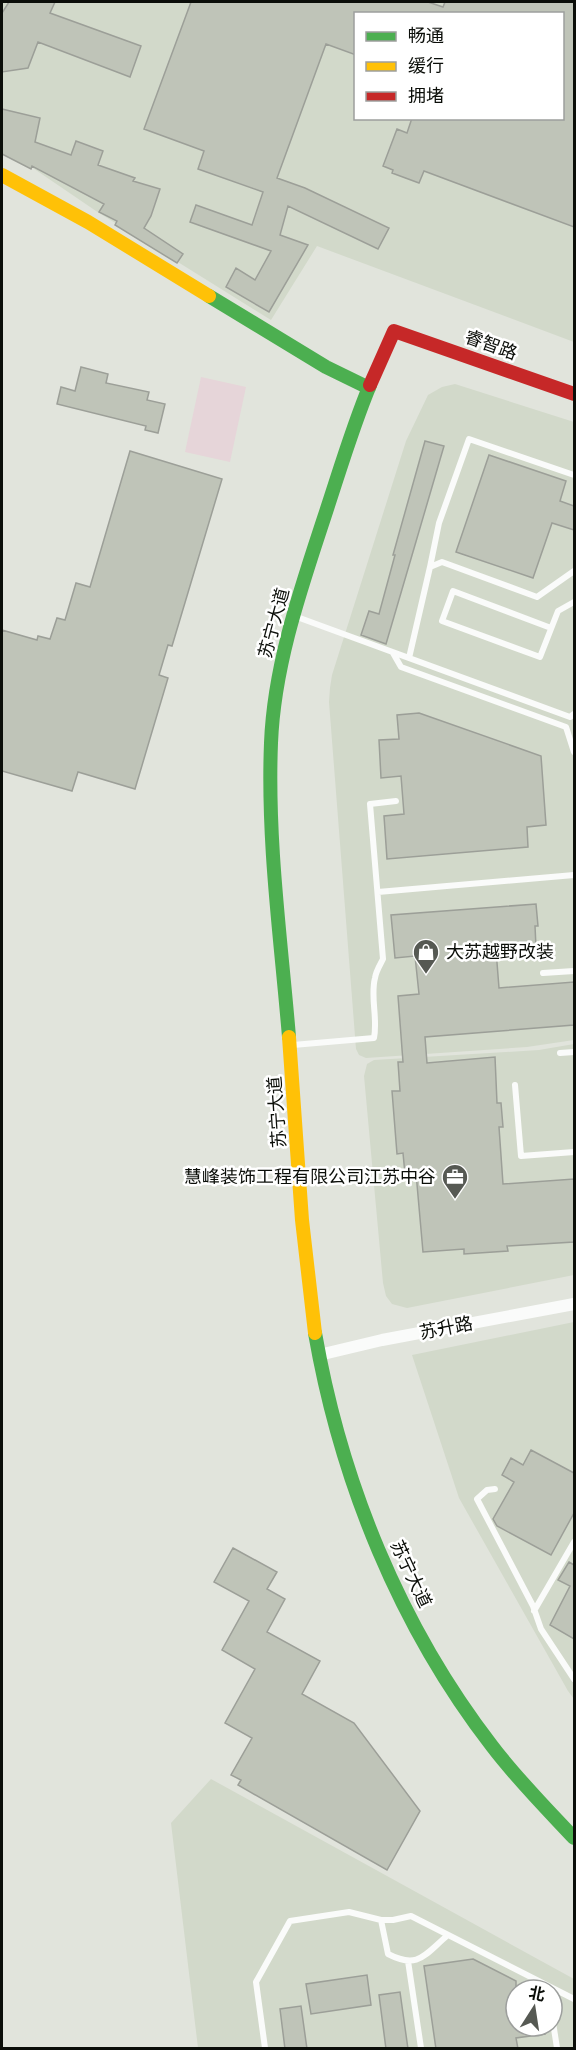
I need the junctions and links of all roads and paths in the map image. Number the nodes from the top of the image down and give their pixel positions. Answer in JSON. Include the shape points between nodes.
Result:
{"nodes":[{"id":1,"x":2,"y":175,"type":"edge"},
{"id":2,"x":394,"y":331,"type":"joint"},
{"id":3,"x":369,"y":388,"type":"junction"},
{"id":4,"x":574,"y":394,"type":"edge"},
{"id":5,"x":574,"y":475,"type":"edge"},
{"id":6,"x":430,"y":567,"type":"junction"},
{"id":7,"x":574,"y":571,"type":"edge"},
{"id":8,"x":574,"y":602,"type":"edge"},
{"id":9,"x":294,"y":615,"type":"junction"},
{"id":10,"x":551,"y":628,"type":"junction"},
{"id":11,"x":393,"y":652,"type":"junction"},
{"id":12,"x":409,"y":658,"type":"junction"},
{"id":13,"x":574,"y":714,"type":"edge"},
{"id":14,"x":574,"y":752,"type":"edge"},
{"id":15,"x":396,"y":801,"type":"dead end"},
{"id":16,"x":574,"y":875,"type":"edge"},
{"id":17,"x":378,"y":892,"type":"junction"},
{"id":18,"x":574,"y":971,"type":"edge"},
{"id":19,"x":543,"y":973,"type":"dead end"},
{"id":20,"x":290,"y":1046,"type":"junction"},
{"id":21,"x":574,"y":1052,"type":"edge"},
{"id":22,"x":560,"y":1053,"type":"dead end"},
{"id":23,"x":515,"y":1085,"type":"dead end"},
{"id":24,"x":574,"y":1152,"type":"edge"},
{"id":25,"x":574,"y":1304,"type":"edge"},
{"id":26,"x":319,"y":1355,"type":"junction"},
{"id":27,"x":495,"y":1489,"type":"dead end"},
{"id":28,"x":574,"y":1542,"type":"edge"},
{"id":29,"x":534,"y":1611,"type":"junction"},
{"id":30,"x":574,"y":1679,"type":"edge"},
{"id":31,"x":574,"y":1838,"type":"edge"},
{"id":32,"x":381,"y":1920,"type":"junction"},
{"id":33,"x":448,"y":1935,"type":"junction"},
{"id":34,"x":408,"y":1961,"type":"junction"},
{"id":35,"x":531,"y":1978,"type":"edge"},
{"id":36,"x":265,"y":2049,"type":"edge"},
{"id":37,"x":421,"y":2049,"type":"edge"}],
"edges":[{"from":1,"to":3,"type":"street","via":[[88,222],[326,367]]},
{"from":2,"to":3,"type":"street","name":"苏宁大道"},
{"from":2,"to":4,"type":"street","name":"睿智路"},
{"from":3,"to":9,"type":"street","name":"苏宁大道","via":[[331,493]]},
{"from":5,"to":6,"type":"lane","via":[[469,439],[439,523]]},
{"from":6,"to":7,"type":"lane","via":[[442,562],[537,597]]},
{"from":6,"to":12,"type":"lane"},
{"from":8,"to":10,"type":"lane","via":[[558,611]]},
{"from":9,"to":11,"type":"lane"},
{"from":9,"to":20,"type":"street","name":"苏宁大道","via":[[274,696],[271,742],[271,808]]},
{"from":10,"to":10,"type":"lane","via":[[540,657],[442,621],[453,591]]},
{"from":11,"to":12,"type":"lane"},
{"from":11,"to":14,"type":"lane","via":[[400,667],[566,727]]},
{"from":12,"to":13,"type":"lane","via":[[570,717]]},
{"from":15,"to":17,"type":"lane","via":[[370,804]]},
{"from":16,"to":17,"type":"lane"},
{"from":17,"to":20,"type":"lane","via":[[383,959],[373,987],[377,1026],[374,1038]]},
{"from":18,"to":19,"type":"lane"},
{"from":20,"to":26,"type":"street","name":"苏宁大道","via":[[305,1248]]},
{"from":21,"to":22,"type":"lane"},
{"from":23,"to":24,"type":"lane","via":[[521,1156]]},
{"from":25,"to":26,"type":"street","name":"苏升路"},
{"from":26,"to":31,"type":"street","name":"苏宁大道","via":[[357,1494],[386,1568],[429,1652],[483,1734]]},
{"from":27,"to":29,"type":"lane","via":[[487,1490],[477,1499]]},
{"from":28,"to":29,"type":"lane"},
{"from":29,"to":30,"type":"lane","via":[[541,1629]]},
{"from":32,"to":33,"type":"lane","via":[[411,1916]]},
{"from":32,"to":34,"type":"lane","via":[[388,1954]]},
{"from":32,"to":36,"type":"lane","via":[[349,1912],[290,1921],[256,1982]]},
{"from":33,"to":34,"type":"lane","via":[[418,1960]]},
{"from":33,"to":35,"type":"lane"},
{"from":34,"to":37,"type":"lane"}]}
